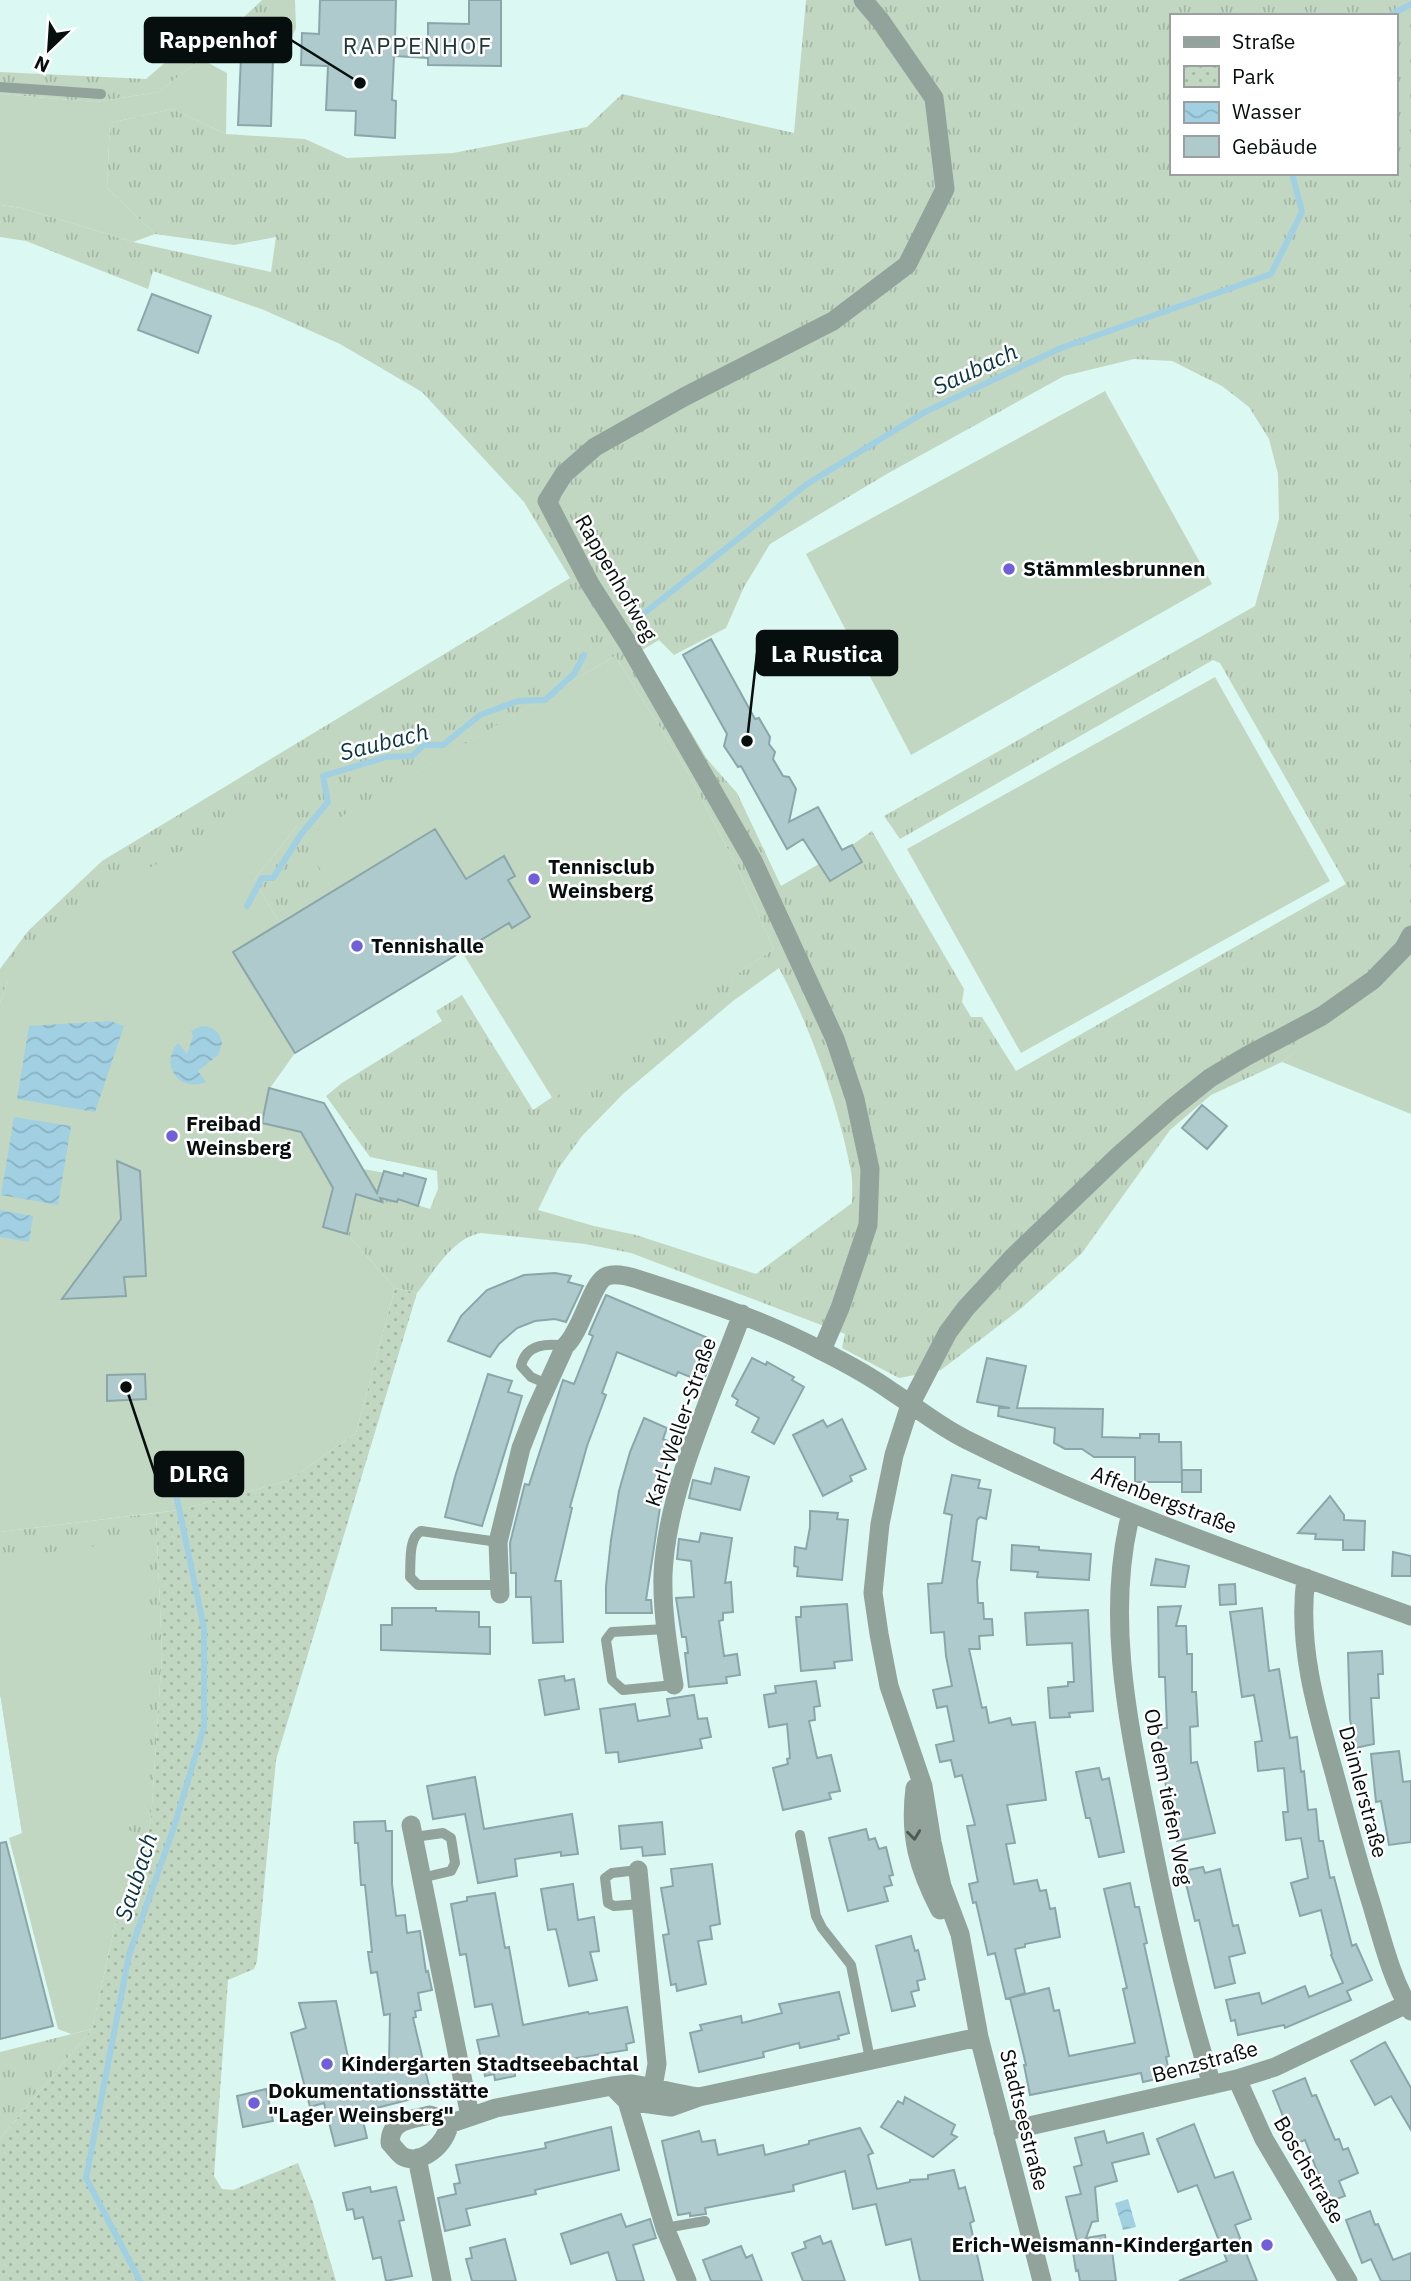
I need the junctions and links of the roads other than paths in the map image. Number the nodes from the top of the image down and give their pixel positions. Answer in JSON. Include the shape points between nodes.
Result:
{"nodes":[{"id":1,"x":863,"y":0,"type":"edge"},
{"id":2,"x":0,"y":87,"type":"edge"},
{"id":3,"x":101,"y":94,"type":"dead end"},
{"id":4,"x":1411,"y":935,"type":"edge"},
{"id":5,"x":742,"y":1314,"type":"junction"},
{"id":6,"x":565,"y":1346,"type":"junction"},
{"id":7,"x":822,"y":1350,"type":"junction"},
{"id":8,"x":547,"y":1384,"type":"junction"},
{"id":9,"x":910,"y":1405,"type":"junction"},
{"id":10,"x":1131,"y":1513,"type":"junction"},
{"id":11,"x":498,"y":1542,"type":"junction"},
{"id":12,"x":1306,"y":1578,"type":"junction"},
{"id":13,"x":499,"y":1589,"type":"joint"},
{"id":14,"x":1411,"y":1616,"type":"edge"},
{"id":15,"x":666,"y":1629,"type":"junction"},
{"id":16,"x":674,"y":1685,"type":"joint"},
{"id":17,"x":413,"y":1831,"type":"joint"},
{"id":18,"x":800,"y":1835,"type":"dead end"},
{"id":19,"x":638,"y":1870,"type":"joint"},
{"id":20,"x":421,"y":1878,"type":"junction"},
{"id":21,"x":641,"y":1904,"type":"junction"},
{"id":22,"x":1409,"y":2008,"type":"edge"},
{"id":23,"x":979,"y":2037,"type":"junction"},
{"id":24,"x":870,"y":2059,"type":"junction"},
{"id":25,"x":1237,"y":2079,"type":"junction"},
{"id":26,"x":1212,"y":2085,"type":"junction"},
{"id":27,"x":612,"y":2086,"type":"junction"},
{"id":28,"x":653,"y":2087,"type":"junction"},
{"id":29,"x":699,"y":2097,"type":"junction"},
{"id":30,"x":627,"y":2101,"type":"junction"},
{"id":31,"x":470,"y":2116,"type":"junction"},
{"id":32,"x":449,"y":2124,"type":"junction"},
{"id":33,"x":1003,"y":2133,"type":"junction"},
{"id":34,"x":417,"y":2158,"type":"junction"},
{"id":35,"x":705,"y":2221,"type":"dead end"},
{"id":36,"x":665,"y":2228,"type":"junction"},
{"id":37,"x":442,"y":2281,"type":"edge"},
{"id":38,"x":687,"y":2281,"type":"edge"},
{"id":39,"x":1042,"y":2281,"type":"edge"},
{"id":40,"x":1348,"y":2281,"type":"edge"}],
"edges":[{"from":1,"to":7,"type":"street","name":"Rappenhofweg","via":[[934,98],[945,189],[907,265],[833,321],[595,447],[564,474],[547,501],[590,584],[753,861],[835,1039],[855,1099],[870,1169],[868,1225]]},
{"from":2,"to":3,"type":"lane"},
{"from":4,"to":9,"type":"street","name":"Stadtseestraße","via":[[1373,980],[1322,1016],[1209,1078],[1052,1217],[966,1308],[948,1332]]},
{"from":5,"to":6,"type":"street","name":"Affenbergstraße","via":[[634,1278],[607,1276],[596,1286],[574,1338]]},
{"from":5,"to":7,"type":"street","name":"Affenbergstraße"},
{"from":5,"to":15,"type":"street","name":"Karl-Weller-Straße","via":[[681,1481],[663,1572]]},
{"from":6,"to":8,"type":"street"},
{"from":6,"to":8,"type":"lane","via":[[540,1345],[522,1360],[523,1371]]},
{"from":7,"to":9,"type":"street","name":"Affenbergstraße"},
{"from":8,"to":11,"type":"street","via":[[521,1448]]},
{"from":9,"to":10,"type":"street","name":"Affenbergstraße","via":[[1034,1473]]},
{"from":9,"to":23,"type":"street","name":"Stadtseestraße","via":[[880,1524],[873,1593],[889,1686],[918,1767],[942,1886],[968,1968]]},
{"from":10,"to":12,"type":"street","name":"Affenbergstraße"},
{"from":10,"to":26,"type":"street","name":"Ob dem tiefen Weg","via":[[1119,1580],[1119,1631],[1130,1729],[1177,1964]]},
{"from":11,"to":13,"type":"street"},
{"from":11,"to":13,"type":"lane","via":[[421,1531],[413,1540],[410,1577],[418,1585]]},
{"from":12,"to":14,"type":"street","name":"Affenbergstraße"},
{"from":12,"to":22,"type":"street","name":"Daimlerstraße","via":[[1302,1605],[1305,1650],[1318,1717],[1390,1963]]},
{"from":15,"to":16,"type":"street","name":"Karl-Weller-Straße"},
{"from":15,"to":16,"type":"lane","name":"Karl-Weller-Straße","via":[[612,1632],[606,1640],[612,1680],[623,1690]]},
{"from":17,"to":20,"type":"street"},
{"from":17,"to":20,"type":"lane","via":[[451,1838],[455,1863],[451,1871]]},
{"from":18,"to":24,"type":"lane","via":[[816,1916],[851,1965]]},
{"from":19,"to":21,"type":"street"},
{"from":19,"to":21,"type":"lane","via":[[605,1878],[608,1903]]},
{"from":20,"to":31,"type":"street"},
{"from":21,"to":28,"type":"street","via":[[657,2064]]},
{"from":22,"to":25,"type":"street","name":"Benzstraße"},
{"from":23,"to":24,"type":"street"},
{"from":23,"to":33,"type":"street","name":"Stadtseestraße"},
{"from":24,"to":29,"type":"street"},
{"from":25,"to":26,"type":"street","name":"Benzstraße"},
{"from":25,"to":40,"type":"street","name":"Boschstraße","via":[[1264,2139]]},
{"from":26,"to":33,"type":"street","name":"Benzstraße"},
{"from":27,"to":28,"type":"street"},
{"from":27,"to":30,"type":"street"},
{"from":27,"to":31,"type":"street"},
{"from":28,"to":29,"type":"street"},
{"from":29,"to":30,"type":"street","via":[[671,2107]]},
{"from":30,"to":36,"type":"street"},
{"from":31,"to":32,"type":"street"},
{"from":32,"to":34,"type":"street","via":[[434,2150]]},
{"from":32,"to":34,"type":"street","via":[[430,2115],[396,2124],[390,2143],[402,2156]]},
{"from":33,"to":39,"type":"street","name":"Stadtseestraße"},
{"from":34,"to":37,"type":"street"},
{"from":35,"to":36,"type":"lane"},
{"from":36,"to":38,"type":"street"}]}
